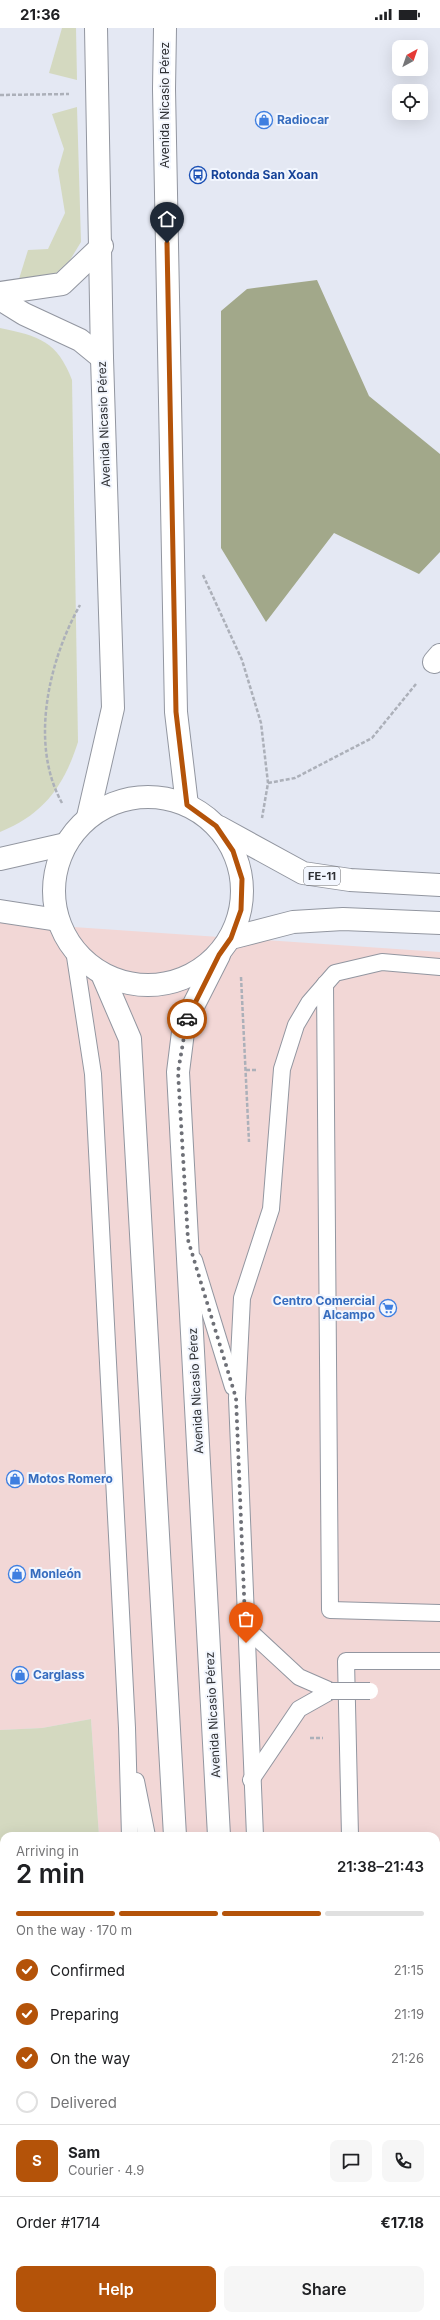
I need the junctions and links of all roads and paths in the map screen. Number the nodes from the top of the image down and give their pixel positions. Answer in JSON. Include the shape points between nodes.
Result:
{"nodes":[{"id":1,"x":96,"y":28,"type":"edge"},
{"id":2,"x":165,"y":28,"type":"edge"},
{"id":3,"x":98,"y":94,"type":"junction"},
{"id":4,"x":0,"y":95,"type":"edge"},
{"id":5,"x":102,"y":246,"type":"junction"},
{"id":6,"x":0,"y":294,"type":"edge"},
{"id":7,"x":0,"y":299,"type":"edge"},
{"id":8,"x":102,"y":358,"type":"junction"},
{"id":9,"x":200,"y":568,"type":"dead end"},
{"id":10,"x":82,"y":601,"type":"dead end"},
{"id":11,"x":437,"y":658,"type":"edge"},
{"id":12,"x":268,"y":783,"type":"junction"},
{"id":13,"x":187,"y":805,"type":"junction"},
{"id":14,"x":216,"y":826,"type":"junction"},
{"id":15,"x":77,"y":830,"type":"junction"},
{"id":16,"x":257,"y":848,"type":"junction"},
{"id":17,"x":0,"y":859,"type":"edge"},
{"id":18,"x":440,"y":884,"type":"edge"},
{"id":19,"x":0,"y":911,"type":"edge"},
{"id":20,"x":58,"y":920,"type":"junction"},
{"id":21,"x":440,"y":923,"type":"edge"},
{"id":22,"x":229,"y":943,"type":"junction"},
{"id":23,"x":74,"y":950,"type":"junction"},
{"id":24,"x":440,"y":967,"type":"edge"},
{"id":25,"x":102,"y":974,"type":"junction"},
{"id":26,"x":325,"y":984,"type":"junction"},
{"id":27,"x":249,"y":1148,"type":"dead end"},
{"id":28,"x":188,"y":1240,"type":"junction"},
{"id":29,"x":236,"y":1398,"type":"junction"},
{"id":30,"x":440,"y":1613,"type":"edge"},
{"id":31,"x":245,"y":1627,"type":"junction"},
{"id":32,"x":440,"y":1661,"type":"edge"},
{"id":33,"x":330,"y":1690,"type":"junction"},
{"id":34,"x":370,"y":1691,"type":"dead end"},
{"id":35,"x":127,"y":1728,"type":"junction"},
{"id":36,"x":251,"y":1780,"type":"junction"},
{"id":37,"x":130,"y":1832,"type":"edge"},
{"id":38,"x":146,"y":1832,"type":"edge"},
{"id":39,"x":175,"y":1832,"type":"edge"},
{"id":40,"x":219,"y":1832,"type":"edge"},
{"id":41,"x":255,"y":1832,"type":"edge"},
{"id":42,"x":350,"y":1832,"type":"edge"}],
"edges":[{"from":1,"to":3,"type":"main road","name":"Avenida Nicasio Pérez"},
{"from":2,"to":13,"type":"main road","name":"Avenida Nicasio Pérez","via":[[164,97],[176,712]]},
{"from":3,"to":4,"type":"path"},
{"from":3,"to":5,"type":"main road","name":"Avenida Nicasio Pérez"},
{"from":5,"to":6,"type":"main road","via":[[62,284]]},
{"from":5,"to":8,"type":"main road","name":"Avenida Nicasio Pérez"},
{"from":7,"to":8,"type":"main road","via":[[24,314],[80,340]]},
{"from":8,"to":15,"type":"main road","name":"Avenida Nicasio Pérez","via":[[113,708]]},
{"from":9,"to":12,"type":"path","via":[[242,660],[251,686],[261,723]]},
{"from":10,"to":15,"type":"path","via":[[55,663],[46,712],[46,755],[56,791]]},
{"from":11,"to":12,"type":"path","via":[[372,738],[295,778]]},
{"from":12,"to":16,"type":"path"},
{"from":13,"to":14,"type":"main road"},
{"from":13,"to":15,"type":"main road","via":[[162,798],[136,797],[111,804]]},
{"from":14,"to":16,"type":"main road","number":"FE-11"},
{"from":14,"to":22,"type":"main road","name":"Avenida Nicasio Pérez","via":[[233,851],[242,879],[241,910]]},
{"from":15,"to":17,"type":"main road"},
{"from":15,"to":20,"type":"main road","name":"Avenida Nicasio Pérez","via":[[56,868],[53,894]]},
{"from":16,"to":18,"type":"main road","number":"FE-11","via":[[303,873],[350,880]]},
{"from":19,"to":20,"type":"main road"},
{"from":20,"to":23,"type":"main road","name":"Avenida Nicasio Pérez","via":[[64,936]]},
{"from":21,"to":22,"type":"main road","via":[[343,919],[293,922]]},
{"from":22,"to":25,"type":"main road","via":[[194,974],[164,984],[132,984]]},
{"from":22,"to":27,"type":"path"},
{"from":22,"to":28,"type":"main road","name":"Avenida Nicasio Pérez","via":[[184,1024],[178,1072]]},
{"from":23,"to":25,"type":"main road","name":"Avenida Nicasio Pérez"},
{"from":23,"to":35,"type":"lane","via":[[93,1074]]},
{"from":24,"to":26,"type":"lane","via":[[382,962],[335,973]]},
{"from":25,"to":39,"type":"main road","via":[[130,1039]]},
{"from":26,"to":29,"type":"lane","via":[[309,1003],[296,1025],[282,1069],[271,1209],[242,1298]]},
{"from":26,"to":30,"type":"lane","via":[[330,1610]]},
{"from":28,"to":29,"type":"lane"},
{"from":28,"to":40,"type":"main road","name":"Avenida Nicasio Pérez"},
{"from":29,"to":31,"type":"lane"},
{"from":31,"to":33,"type":"lane","via":[[299,1677]]},
{"from":31,"to":36,"type":"lane"},
{"from":32,"to":42,"type":"lane","via":[[346,1661]]},
{"from":33,"to":34,"type":"lane","bridge":true},
{"from":33,"to":36,"type":"lane","via":[[299,1709]]},
{"from":35,"to":37,"type":"lane"},
{"from":35,"to":38,"type":"lane"},
{"from":36,"to":41,"type":"lane"}]}
